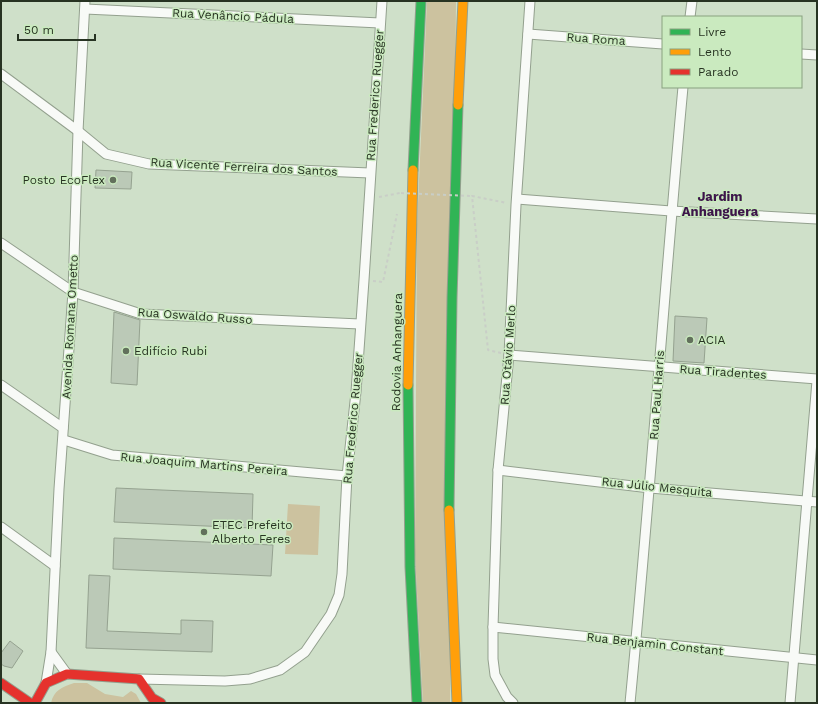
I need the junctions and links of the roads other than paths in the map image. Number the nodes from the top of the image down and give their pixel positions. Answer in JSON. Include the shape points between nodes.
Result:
{"nodes":[{"id":1,"x":382,"y":1,"type":"edge"},
{"id":2,"x":421,"y":1,"type":"edge"},
{"id":3,"x":463,"y":1,"type":"edge"},
{"id":4,"x":530,"y":1,"type":"edge"},
{"id":5,"x":692,"y":1,"type":"edge"},
{"id":6,"x":85,"y":5,"type":"edge"},
{"id":7,"x":690,"y":16,"type":"edge"},
{"id":8,"x":380,"y":24,"type":"junction"},
{"id":9,"x":528,"y":34,"type":"junction"},
{"id":10,"x":662,"y":44,"type":"edge"},
{"id":11,"x":802,"y":54,"type":"edge"},
{"id":12,"x":817,"y":55,"type":"edge"},
{"id":13,"x":1,"y":74,"type":"edge"},
{"id":14,"x":683,"y":88,"type":"edge"},
{"id":15,"x":78,"y":131,"type":"junction"},
{"id":16,"x":370,"y":173,"type":"junction"},
{"id":17,"x":516,"y":202,"type":"junction"},
{"id":18,"x":672,"y":211,"type":"junction"},
{"id":19,"x":817,"y":220,"type":"edge"},
{"id":20,"x":1,"y":243,"type":"edge"},
{"id":21,"x":73,"y":292,"type":"junction"},
{"id":22,"x":360,"y":324,"type":"junction"},
{"id":23,"x":509,"y":355,"type":"junction"},
{"id":24,"x":659,"y":367,"type":"junction"},
{"id":25,"x":817,"y":380,"type":"edge"},
{"id":26,"x":1,"y":385,"type":"edge"},
{"id":27,"x":63,"y":428,"type":"junction"},
{"id":28,"x":64,"y":440,"type":"junction"},
{"id":29,"x":498,"y":470,"type":"junction"},
{"id":30,"x":347,"y":476,"type":"junction"},
{"id":31,"x":650,"y":488,"type":"junction"},
{"id":32,"x":807,"y":501,"type":"junction"},
{"id":33,"x":817,"y":502,"type":"edge"},
{"id":34,"x":1,"y":527,"type":"edge"},
{"id":35,"x":55,"y":566,"type":"junction"},
{"id":36,"x":493,"y":627,"type":"junction"},
{"id":37,"x":636,"y":642,"type":"junction"},
{"id":38,"x":52,"y":652,"type":"junction"},
{"id":39,"x":793,"y":659,"type":"junction"},
{"id":40,"x":817,"y":660,"type":"edge"},
{"id":41,"x":67,"y":674,"type":"junction"},
{"id":42,"x":139,"y":679,"type":"junction"},
{"id":43,"x":1,"y":683,"type":"edge"},
{"id":44,"x":46,"y":683,"type":"junction"},
{"id":45,"x":155,"y":701,"type":"edge"},
{"id":46,"x":30,"y":703,"type":"edge"},
{"id":47,"x":35,"y":703,"type":"edge"},
{"id":48,"x":417,"y":703,"type":"edge"},
{"id":49,"x":456,"y":703,"type":"edge"},
{"id":50,"x":513,"y":703,"type":"edge"},
{"id":51,"x":630,"y":703,"type":"edge"},
{"id":52,"x":790,"y":703,"type":"edge"}],
"edges":[{"from":1,"to":8,"type":"street","name":"Rua Frederico Ruegger"},
{"from":2,"to":48,"type":"main road","name":"Rodovia Anhanguera","via":[[411,197],[409,366],[409,548]]},
{"from":3,"to":49,"type":"main road","via":[[453,244],[449,478]]},
{"from":4,"to":9,"type":"street","name":"Rua Otávio Merlo"},
{"from":5,"to":7,"type":"street"},
{"from":6,"to":8,"type":"street","name":"Rua Venâncio Pádula"},
{"from":6,"to":15,"type":"street","name":"Avenida Romana Ometto"},
{"from":8,"to":16,"type":"street","name":"Rua Frederico Ruegger"},
{"from":9,"to":10,"type":"street","name":"Rua Roma"},
{"from":9,"to":17,"type":"street","name":"Rua Otávio Merlo"},
{"from":11,"to":12,"type":"street"},
{"from":13,"to":15,"type":"street","name":"Rua Vicente Ferreira dos Santos"},
{"from":14,"to":18,"type":"street","name":"Rua Paul Harris"},
{"from":15,"to":16,"type":"street","name":"Rua Vicente Ferreira dos Santos","via":[[106,154],[149,164]]},
{"from":15,"to":21,"type":"street","name":"Avenida Romana Ometto"},
{"from":16,"to":22,"type":"street","name":"Rua Frederico Ruegger"},
{"from":17,"to":18,"type":"street"},
{"from":17,"to":23,"type":"street","name":"Rua Otávio Merlo"},
{"from":18,"to":19,"type":"street"},
{"from":18,"to":24,"type":"street","name":"Rua Paul Harris"},
{"from":20,"to":21,"type":"street","name":"Rua Oswaldo Russo"},
{"from":21,"to":22,"type":"street","name":"Rua Oswaldo Russo","via":[[141,314]]},
{"from":21,"to":27,"type":"street","name":"Avenida Romana Ometto"},
{"from":22,"to":30,"type":"street","name":"Rua Frederico Ruegger"},
{"from":23,"to":24,"type":"street","name":"Rua Tiradentes"},
{"from":23,"to":29,"type":"street","name":"Rua Otávio Merlo"},
{"from":24,"to":25,"type":"street","name":"Rua Tiradentes"},
{"from":24,"to":31,"type":"street","name":"Rua Paul Harris"},
{"from":25,"to":32,"type":"street"},
{"from":26,"to":27,"type":"street"},
{"from":27,"to":28,"type":"street","name":"Avenida Romana Ometto"},
{"from":28,"to":30,"type":"street","name":"Rua Joaquim Martins Pereira","via":[[112,455]]},
{"from":28,"to":35,"type":"street","name":"Avenida Romana Ometto"},
{"from":29,"to":31,"type":"street","name":"Rua Júlio Mesquita"},
{"from":29,"to":36,"type":"street","name":"Rua Otávio Merlo"},
{"from":30,"to":42,"type":"street","name":"Rua Frederico Ruegger","via":[[339,595],[331,614],[305,652],[280,670],[250,679]]},
{"from":31,"to":32,"type":"street","name":"Rua Júlio Mesquita"},
{"from":31,"to":37,"type":"street","name":"Rua Paul Harris"},
{"from":32,"to":33,"type":"street","name":"Rua Júlio Mesquita"},
{"from":32,"to":39,"type":"street"},
{"from":34,"to":35,"type":"street"},
{"from":35,"to":38,"type":"street","name":"Avenida Romana Ometto"},
{"from":36,"to":37,"type":"street","name":"Rua Benjamin Constant"},
{"from":36,"to":50,"type":"street","name":"Rua Otávio Merlo","via":[[495,675]]},
{"from":37,"to":39,"type":"street","name":"Rua Benjamin Constant"},
{"from":37,"to":51,"type":"street","name":"Rua Paul Harris"},
{"from":38,"to":41,"type":"street"},
{"from":38,"to":44,"type":"street","name":"Avenida Romana Ometto"},
{"from":39,"to":40,"type":"street","name":"Rua Benjamin Constant"},
{"from":39,"to":52,"type":"street"},
{"from":41,"to":42,"type":"main road"},
{"from":41,"to":44,"type":"main road"},
{"from":42,"to":45,"type":"main road"},
{"from":43,"to":46,"type":"main road"},
{"from":44,"to":47,"type":"main road"}]}
